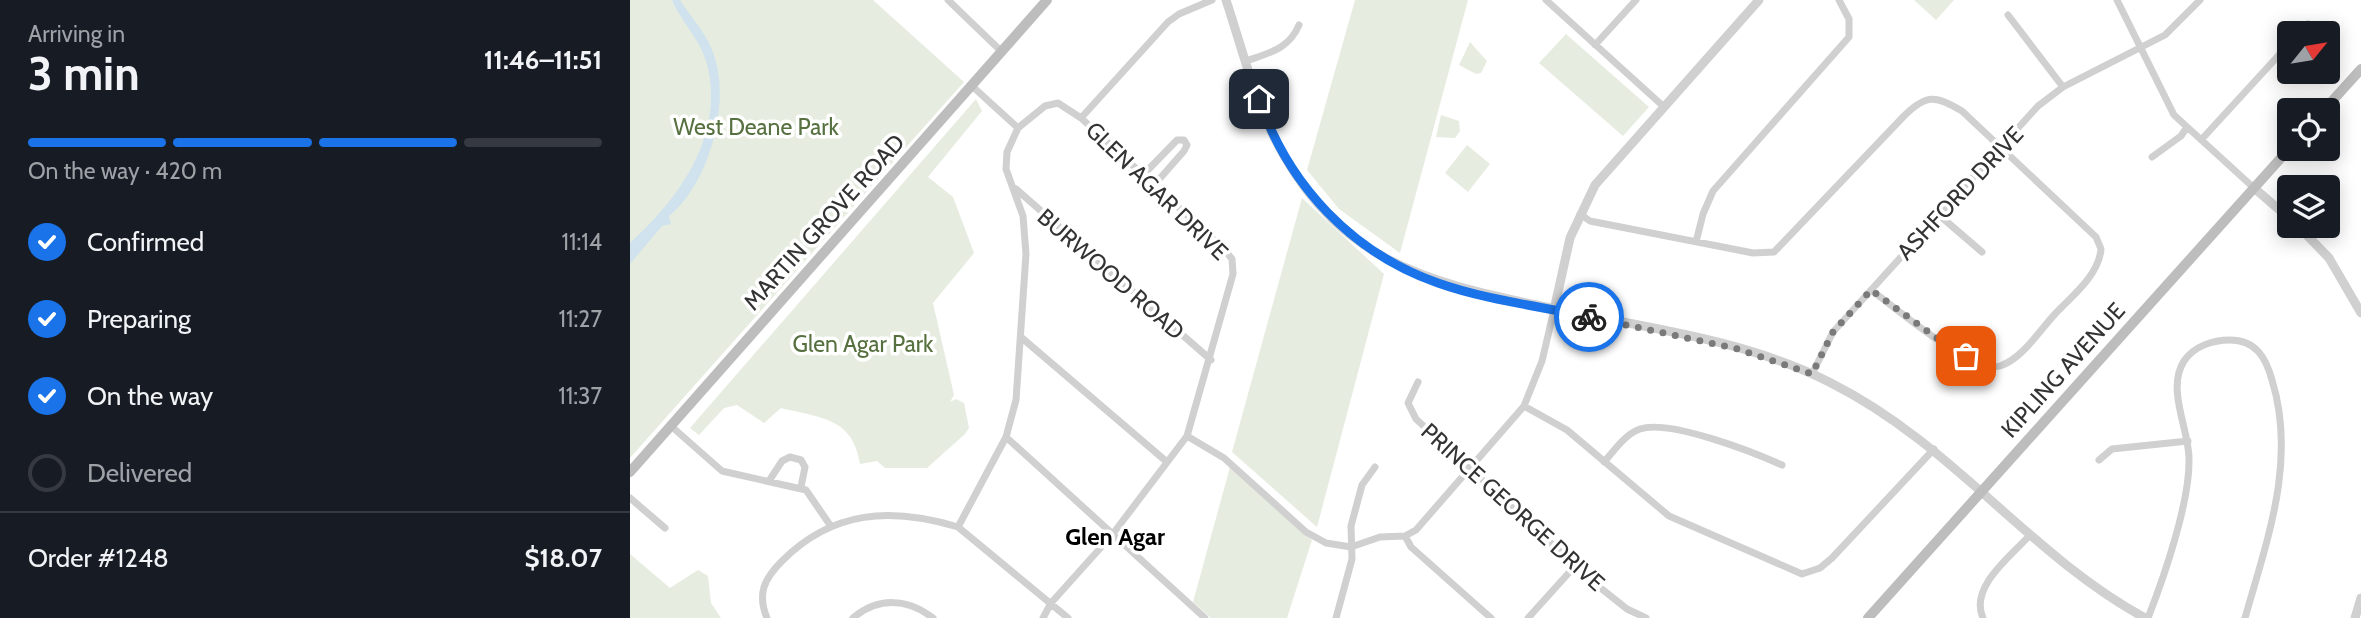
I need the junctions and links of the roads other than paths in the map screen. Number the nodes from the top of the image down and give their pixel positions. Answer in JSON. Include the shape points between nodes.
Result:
{"nodes":[{"id":1,"x":948,"y":0,"type":"edge"},
{"id":2,"x":1047,"y":0,"type":"edge"},
{"id":3,"x":1212,"y":0,"type":"edge"},
{"id":4,"x":1226,"y":0,"type":"edge"},
{"id":5,"x":1546,"y":0,"type":"edge"},
{"id":6,"x":1636,"y":0,"type":"edge"},
{"id":7,"x":1759,"y":0,"type":"edge"},
{"id":8,"x":1839,"y":0,"type":"edge"},
{"id":9,"x":2117,"y":0,"type":"edge"},
{"id":10,"x":2200,"y":0,"type":"edge"},
{"id":11,"x":2008,"y":15,"type":"dead end"},
{"id":12,"x":1299,"y":25,"type":"dead end"},
{"id":13,"x":1595,"y":45,"type":"junction"},
{"id":14,"x":2140,"y":48,"type":"junction"},
{"id":15,"x":1002,"y":52,"type":"junction"},
{"id":16,"x":2277,"y":57,"type":"edge"},
{"id":17,"x":1246,"y":61,"type":"junction"},
{"id":18,"x":2361,"y":69,"type":"edge"},
{"id":19,"x":972,"y":86,"type":"junction"},
{"id":20,"x":2063,"y":87,"type":"junction"},
{"id":21,"x":2335,"y":98,"type":"edge"},
{"id":22,"x":1663,"y":106,"type":"junction"},
{"id":23,"x":1081,"y":118,"type":"junction"},
{"id":24,"x":2187,"y":127,"type":"junction"},
{"id":25,"x":1018,"y":128,"type":"junction"},
{"id":26,"x":2201,"y":140,"type":"junction"},
{"id":27,"x":2000,"y":149,"type":"junction"},
{"id":28,"x":2152,"y":157,"type":"dead end"},
{"id":29,"x":2278,"y":161,"type":"edge"},
{"id":30,"x":1144,"y":174,"type":"junction"},
{"id":31,"x":1155,"y":184,"type":"junction"},
{"id":32,"x":1013,"y":186,"type":"junction"},
{"id":33,"x":2254,"y":188,"type":"junction"},
{"id":34,"x":2277,"y":208,"type":"edge"},
{"id":35,"x":1580,"y":214,"type":"junction"},
{"id":36,"x":1939,"y":215,"type":"junction"},
{"id":37,"x":2310,"y":238,"type":"edge"},
{"id":38,"x":1696,"y":243,"type":"junction"},
{"id":39,"x":1982,"y":252,"type":"dead end"},
{"id":40,"x":1871,"y":290,"type":"junction"},
{"id":41,"x":1554,"y":310,"type":"junction"},
{"id":42,"x":2361,"y":313,"type":"edge"},
{"id":43,"x":1022,"y":338,"type":"junction"},
{"id":44,"x":1210,"y":360,"type":"junction"},
{"id":45,"x":1812,"y":374,"type":"junction"},
{"id":46,"x":1418,"y":382,"type":"dead end"},
{"id":47,"x":1524,"y":406,"type":"junction"},
{"id":48,"x":671,"y":426,"type":"junction"},
{"id":49,"x":1187,"y":436,"type":"junction"},
{"id":50,"x":1006,"y":438,"type":"junction"},
{"id":51,"x":2188,"y":442,"type":"junction"},
{"id":52,"x":1934,"y":449,"type":"junction"},
{"id":53,"x":2099,"y":460,"type":"dead end"},
{"id":54,"x":1167,"y":462,"type":"junction"},
{"id":55,"x":1604,"y":462,"type":"junction"},
{"id":56,"x":1782,"y":465,"type":"dead end"},
{"id":57,"x":1375,"y":467,"type":"dead end"},
{"id":58,"x":1471,"y":468,"type":"junction"},
{"id":59,"x":630,"y":472,"type":"edge"},
{"id":60,"x":769,"y":481,"type":"junction"},
{"id":61,"x":801,"y":487,"type":"junction"},
{"id":62,"x":1982,"y":491,"type":"junction"},
{"id":63,"x":630,"y":498,"type":"edge"},
{"id":64,"x":830,"y":525,"type":"junction"},
{"id":65,"x":958,"y":527,"type":"junction"},
{"id":66,"x":665,"y":528,"type":"dead end"},
{"id":67,"x":1112,"y":535,"type":"junction"},
{"id":68,"x":2030,"y":535,"type":"junction"},
{"id":69,"x":1405,"y":536,"type":"junction"},
{"id":70,"x":1351,"y":547,"type":"junction"},
{"id":71,"x":1575,"y":566,"type":"junction"},
{"id":72,"x":2361,"y":598,"type":"edge"},
{"id":73,"x":1051,"y":603,"type":"junction"},
{"id":74,"x":767,"y":618,"type":"edge"},
{"id":75,"x":853,"y":618,"type":"edge"},
{"id":76,"x":933,"y":618,"type":"edge"},
{"id":77,"x":1043,"y":618,"type":"edge"},
{"id":78,"x":1068,"y":618,"type":"edge"},
{"id":79,"x":1205,"y":618,"type":"edge"},
{"id":80,"x":1336,"y":618,"type":"edge"},
{"id":81,"x":1491,"y":618,"type":"edge"},
{"id":82,"x":1528,"y":618,"type":"edge"},
{"id":83,"x":1646,"y":618,"type":"edge"},
{"id":84,"x":1867,"y":618,"type":"edge"},
{"id":85,"x":1983,"y":618,"type":"edge"},
{"id":86,"x":2147,"y":618,"type":"edge"},
{"id":87,"x":2245,"y":618,"type":"edge"},
{"id":88,"x":2356,"y":618,"type":"edge"}],
"edges":[{"from":1,"to":15,"type":"street"},
{"from":2,"to":15,"type":"main road","name":"MARTIN GROVE ROAD"},
{"from":3,"to":23,"type":"street","via":[[1168,22]]},
{"from":4,"to":17,"type":"street"},
{"from":5,"to":13,"type":"street"},
{"from":6,"to":13,"type":"street"},
{"from":7,"to":22,"type":"street"},
{"from":8,"to":38,"type":"street","via":[[1851,27],[1849,37],[1713,191]]},
{"from":9,"to":14,"type":"street"},
{"from":10,"to":14,"type":"street","name":"ASHFORD DRIVE","via":[[2173,29]]},
{"from":11,"to":20,"type":"street"},
{"from":12,"to":17,"type":"street","via":[[1283,47]]},
{"from":13,"to":22,"type":"street"},
{"from":14,"to":20,"type":"street","name":"ASHFORD DRIVE"},
{"from":14,"to":24,"type":"street","via":[[2170,108]]},
{"from":15,"to":19,"type":"main road","name":"MARTIN GROVE ROAD"},
{"from":16,"to":26,"type":"street"},
{"from":17,"to":41,"type":"street","via":[[1283,154],[1318,203],[1348,233],[1401,267],[1439,283]]},
{"from":18,"to":21,"type":"main road"},
{"from":19,"to":25,"type":"street"},
{"from":19,"to":48,"type":"main road","name":"MARTIN GROVE ROAD"},
{"from":20,"to":27,"type":"street","name":"ASHFORD DRIVE","via":[[2038,106]]},
{"from":22,"to":35,"type":"street","via":[[1605,172]]},
{"from":23,"to":25,"type":"street","name":"GLEN AGAR DRIVE","via":[[1058,103],[1045,106]]},
{"from":23,"to":30,"type":"street","name":"GLEN AGAR DRIVE"},
{"from":24,"to":26,"type":"street"},
{"from":24,"to":28,"type":"street"},
{"from":25,"to":32,"type":"street","via":[[1007,152],[1006,169]]},
{"from":26,"to":33,"type":"street"},
{"from":27,"to":36,"type":"street","name":"ASHFORD DRIVE"},
{"from":27,"to":38,"type":"street","via":[[1962,111],[1931,98],[1912,108],[1774,253]]},
{"from":27,"to":40,"type":"street","via":[[2096,237],[2101,249],[2091,275],[2033,339],[2002,365],[1980,363]]},
{"from":29,"to":33,"type":"main road","name":"KIPLING AVENUE"},
{"from":30,"to":31,"type":"street","name":"GLEN AGAR DRIVE"},
{"from":30,"to":31,"type":"street","via":[[1177,140],[1184,140],[1184,151]]},
{"from":31,"to":44,"type":"street","name":"GLEN AGAR DRIVE","via":[[1232,258],[1233,274]]},
{"from":32,"to":43,"type":"street","via":[[1023,216],[1026,254]]},
{"from":32,"to":44,"type":"street","name":"BURWOOD ROAD"},
{"from":33,"to":34,"type":"street"},
{"from":33,"to":62,"type":"main road","name":"KIPLING AVENUE"},
{"from":35,"to":38,"type":"street","via":[[1590,221]]},
{"from":35,"to":41,"type":"street","via":[[1567,248]]},
{"from":36,"to":39,"type":"street"},
{"from":36,"to":40,"type":"street","name":"ASHFORD DRIVE"},
{"from":37,"to":42,"type":"street","via":[[2325,253]]},
{"from":40,"to":45,"type":"street","name":"ASHFORD DRIVE","via":[[1833,332]]},
{"from":41,"to":45,"type":"street","via":[[1715,343]]},
{"from":41,"to":47,"type":"street","via":[[1542,361]]},
{"from":43,"to":50,"type":"street","via":[[1016,400]]},
{"from":43,"to":54,"type":"street"},
{"from":44,"to":49,"type":"street","name":"GLEN AGAR DRIVE"},
{"from":45,"to":52,"type":"street","via":[[1882,411]]},
{"from":46,"to":58,"type":"street","name":"PRINCE GEORGE DRIVE","via":[[1409,397],[1411,413]]},
{"from":47,"to":55,"type":"street","via":[[1557,423]]},
{"from":47,"to":58,"type":"street"},
{"from":48,"to":59,"type":"main road","name":"MARTIN GROVE ROAD"},
{"from":48,"to":60,"type":"street","via":[[722,471]]},
{"from":49,"to":54,"type":"street","name":"GLEN AGAR DRIVE"},
{"from":49,"to":70,"type":"street","via":[[1224,458],[1306,531],[1335,546]]},
{"from":50,"to":65,"type":"street"},
{"from":50,"to":67,"type":"street"},
{"from":51,"to":53,"type":"street","via":[[2112,449]]},
{"from":51,"to":86,"type":"street","via":[[2185,496]]},
{"from":51,"to":87,"type":"street","via":[[2177,391],[2183,362],[2212,342],[2236,340],[2254,346],[2267,364],[2277,394],[2282,449],[2280,489]]},
{"from":52,"to":55,"type":"street","via":[[1832,558],[1802,574],[1668,516]]},
{"from":52,"to":62,"type":"street"},
{"from":54,"to":67,"type":"street","name":"GLEN AGAR DRIVE"},
{"from":55,"to":56,"type":"street","via":[[1634,431],[1650,427],[1698,435]]},
{"from":57,"to":70,"type":"street","via":[[1362,485],[1351,526]]},
{"from":58,"to":69,"type":"street","via":[[1416,530]]},
{"from":58,"to":71,"type":"street","name":"PRINCE GEORGE DRIVE"},
{"from":60,"to":61,"type":"street"},
{"from":60,"to":61,"type":"street","via":[[782,461],[794,457],[805,467]]},
{"from":61,"to":64,"type":"street"},
{"from":62,"to":68,"type":"street"},
{"from":62,"to":84,"type":"main road","name":"KIPLING AVENUE"},
{"from":63,"to":66,"type":"street"},
{"from":64,"to":65,"type":"street","via":[[878,515],[928,518]]},
{"from":64,"to":74,"type":"street","via":[[800,543],[761,588]]},
{"from":65,"to":73,"type":"street"},
{"from":67,"to":73,"type":"street","name":"GLEN AGAR DRIVE"},
{"from":67,"to":79,"type":"street"},
{"from":68,"to":85,"type":"street","via":[[1984,588],[1978,602]]},
{"from":68,"to":86,"type":"street","via":[[2094,588]]},
{"from":69,"to":70,"type":"street","via":[[1380,537]]},
{"from":69,"to":81,"type":"street","via":[[1411,547]]},
{"from":70,"to":80,"type":"street"},
{"from":71,"to":82,"type":"street"},
{"from":71,"to":83,"type":"street","name":"PRINCE GEORGE DRIVE"},
{"from":72,"to":88,"type":"street"},
{"from":73,"to":77,"type":"street","name":"GLEN AGAR DRIVE"},
{"from":73,"to":78,"type":"street"},
{"from":75,"to":76,"type":"street","via":[[862,610],[891,601],[919,607]]}]}
